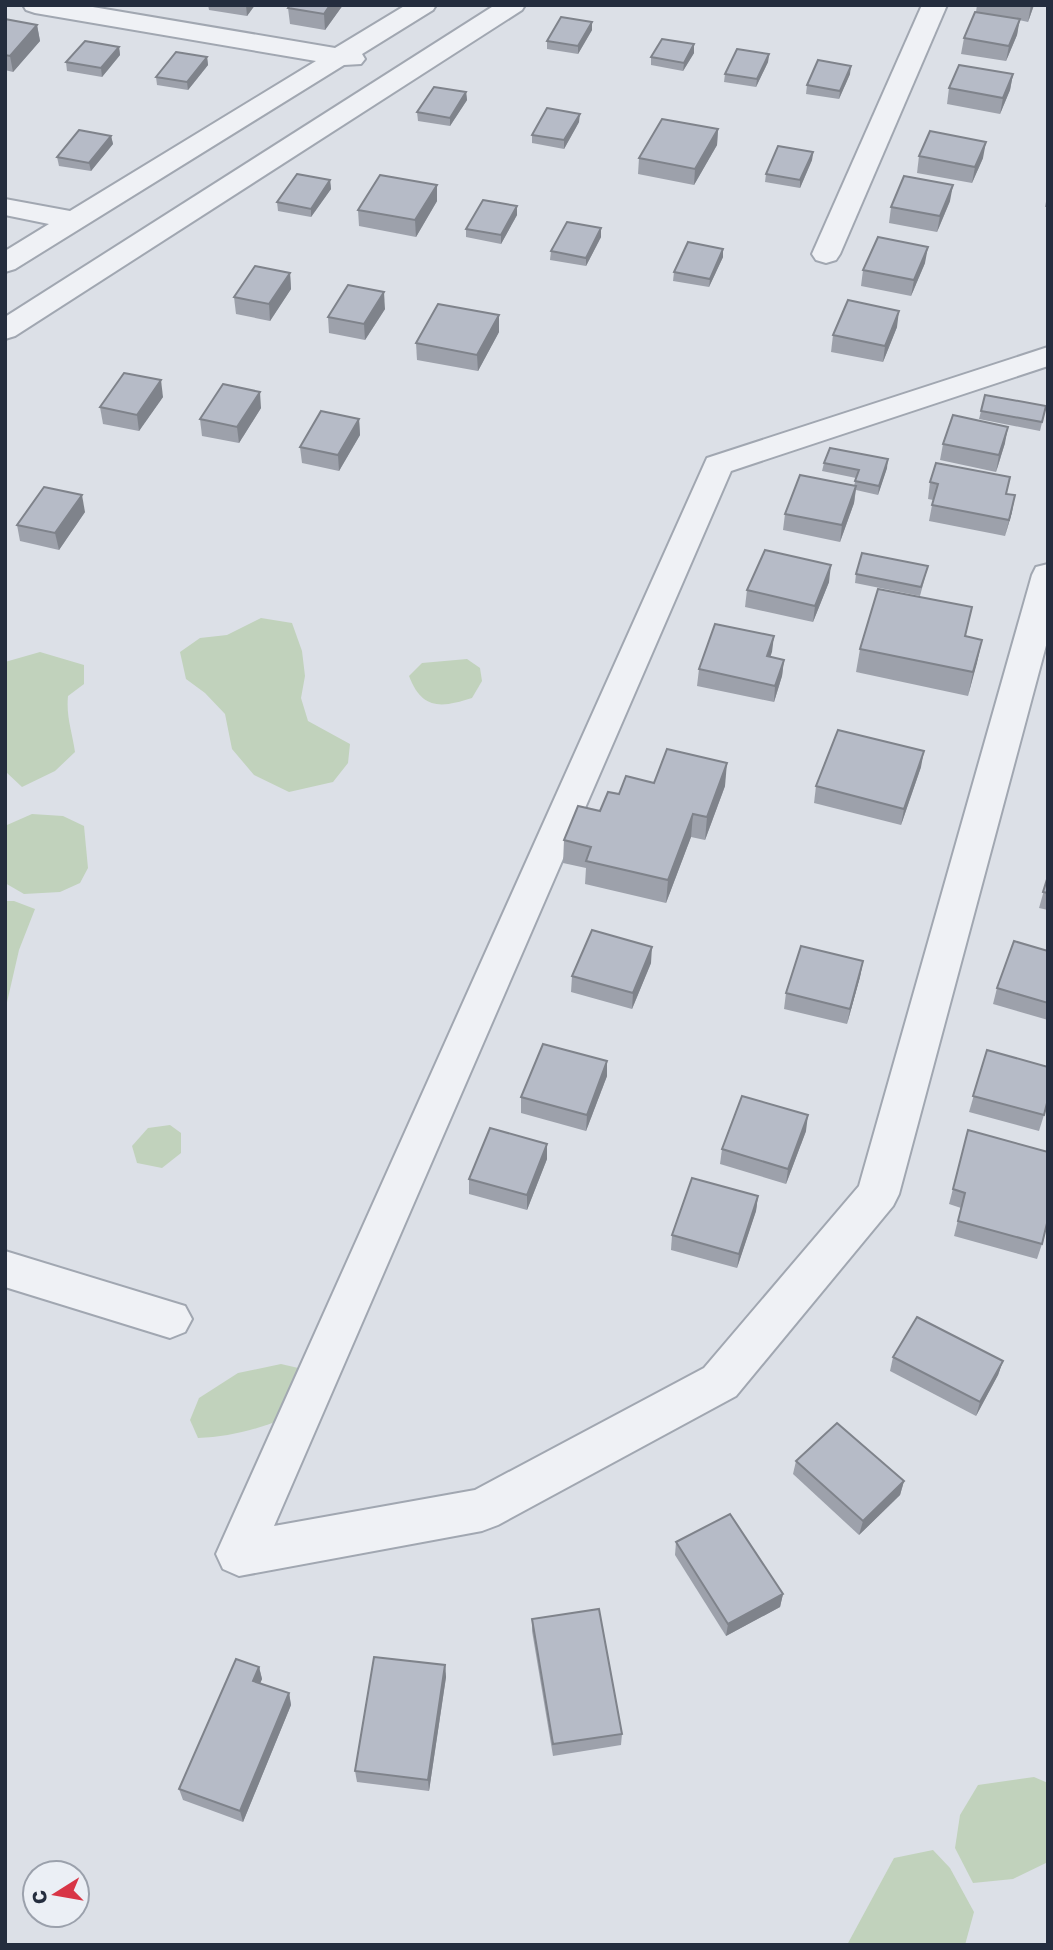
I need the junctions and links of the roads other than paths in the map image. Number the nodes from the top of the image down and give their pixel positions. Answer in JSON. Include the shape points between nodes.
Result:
{"nodes":[{"id":1,"x":36,"y":5,"type":"edge"},
{"id":2,"x":424,"y":5,"type":"edge"},
{"id":3,"x":513,"y":5,"type":"edge"},
{"id":4,"x":935,"y":5,"type":"edge"},
{"id":5,"x":340,"y":57,"type":"junction"},
{"id":6,"x":412,"y":69,"type":"junction"},
{"id":7,"x":5,"y":207,"type":"edge"},
{"id":8,"x":75,"y":220,"type":"junction"},
{"id":9,"x":826,"y":254,"type":"dead end"},
{"id":10,"x":5,"y":263,"type":"edge"},
{"id":11,"x":5,"y":330,"type":"edge"},
{"id":12,"x":1048,"y":356,"type":"edge"},
{"id":13,"x":1048,"y":575,"type":"edge"},
{"id":14,"x":5,"y":1269,"type":"edge"},
{"id":15,"x":170,"y":1320,"type":"dead end"}],
"edges":[{"from":1,"to":5,"type":"street"},
{"from":2,"to":5,"type":"street"},
{"from":3,"to":6,"type":"street"},
{"from":4,"to":9,"type":"street"},
{"from":5,"to":6,"type":"street"},
{"from":5,"to":8,"type":"street"},
{"from":6,"to":11,"type":"street"},
{"from":7,"to":8,"type":"street"},
{"from":8,"to":10,"type":"street"},
{"from":12,"to":13,"type":"street","via":[[718,465],[239,1554],[482,1510],[720,1382],[878,1194]]},
{"from":14,"to":15,"type":"street"}]}
